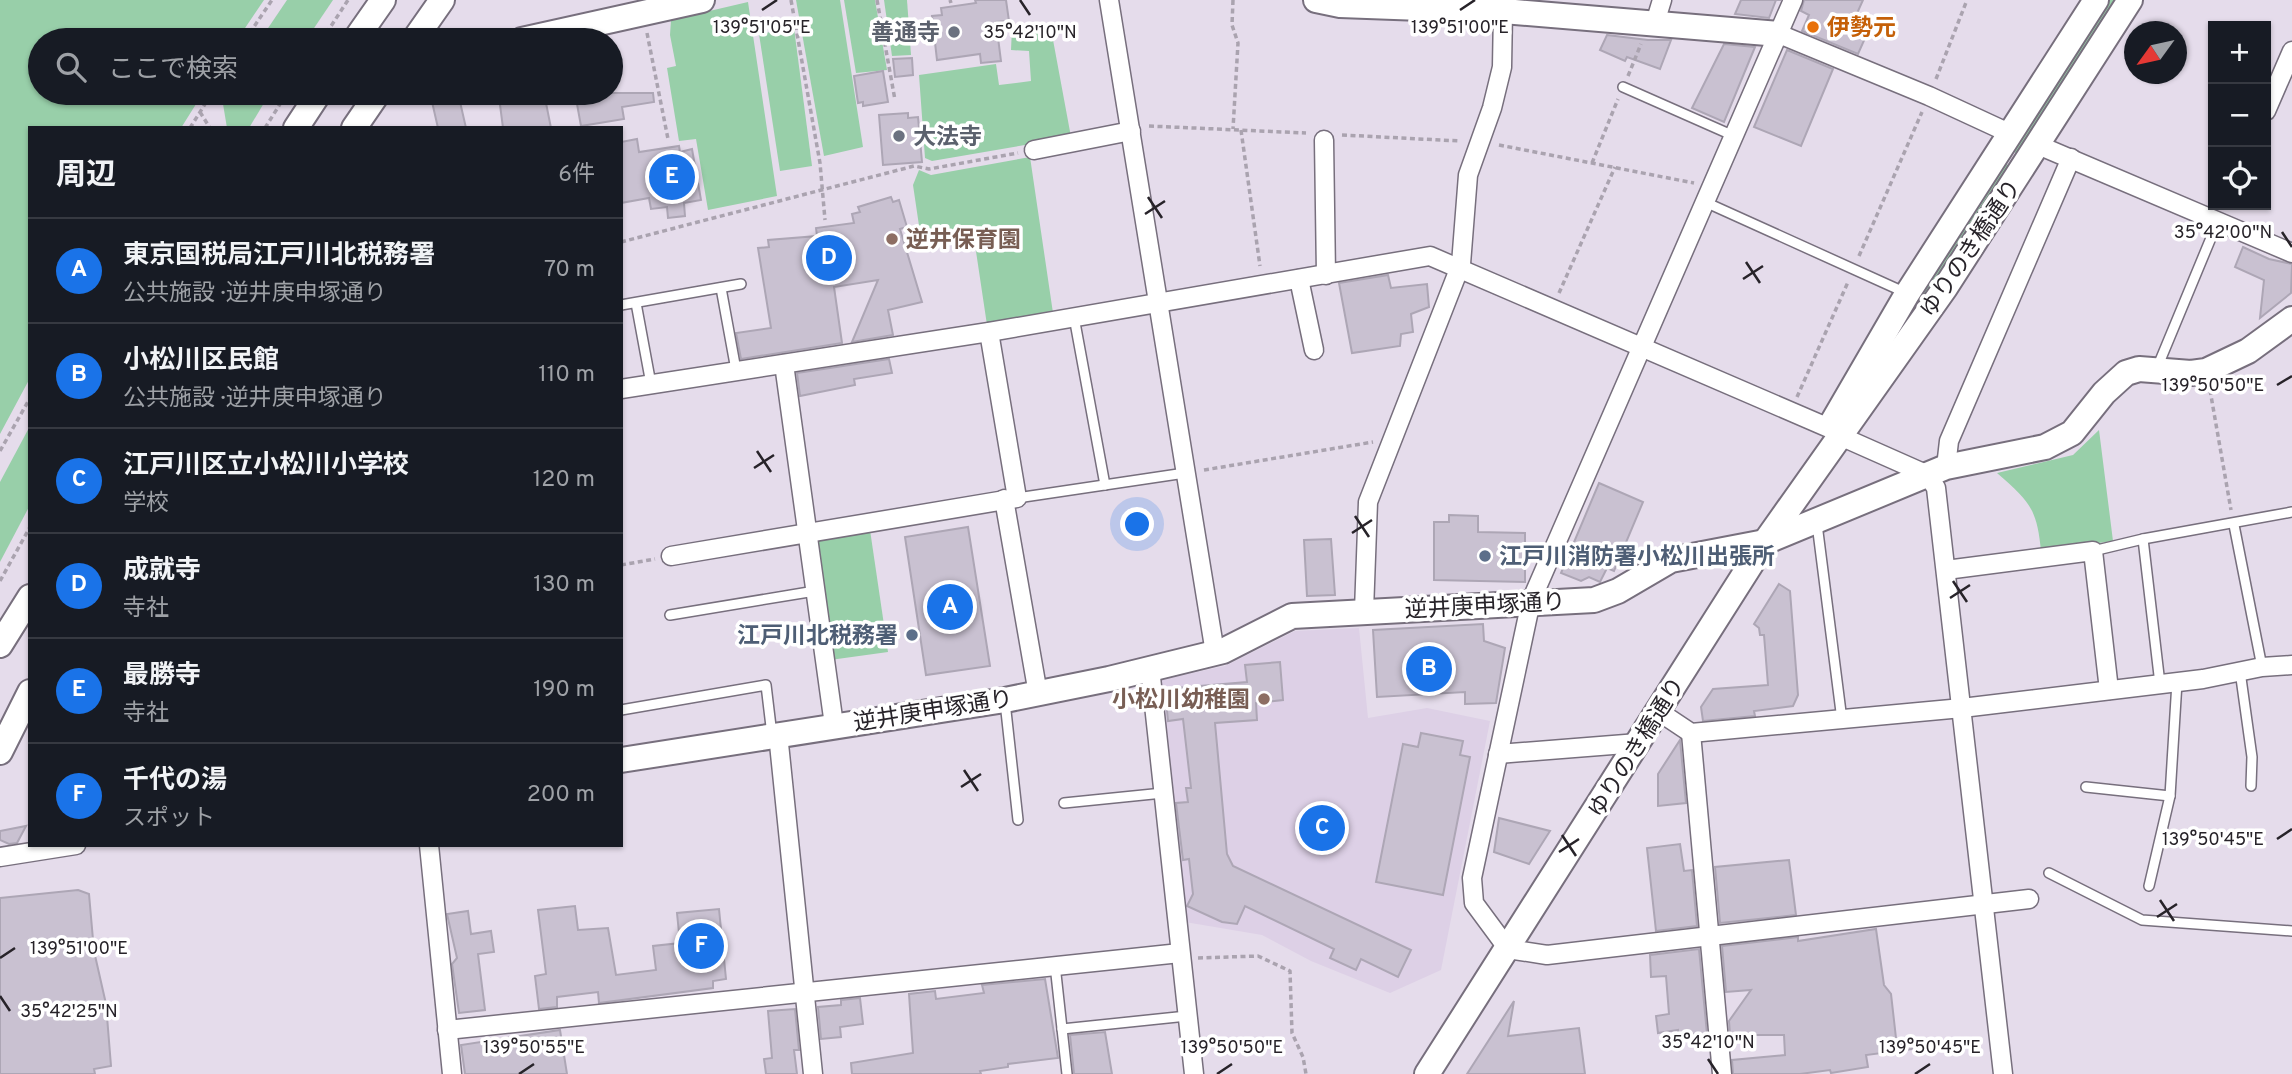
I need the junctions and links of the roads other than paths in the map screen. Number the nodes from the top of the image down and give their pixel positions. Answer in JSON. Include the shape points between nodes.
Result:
{"nodes":[{"id":1,"x":383,"y":0,"type":"edge"},
{"id":2,"x":442,"y":0,"type":"edge"},
{"id":3,"x":1110,"y":0,"type":"edge"},
{"id":4,"x":1316,"y":0,"type":"edge"},
{"id":5,"x":1793,"y":0,"type":"edge"},
{"id":6,"x":2096,"y":0,"type":"edge"},
{"id":7,"x":2130,"y":0,"type":"edge"},
{"id":8,"x":696,"y":1,"type":"edge"},
{"id":9,"x":1503,"y":11,"type":"junction"},
{"id":10,"x":1658,"y":11,"type":"edge"},
{"id":11,"x":363,"y":28,"type":"edge"},
{"id":12,"x":422,"y":28,"type":"edge"},
{"id":13,"x":578,"y":28,"type":"edge"},
{"id":14,"x":1779,"y":34,"type":"junction"},
{"id":15,"x":2292,"y":51,"type":"edge"},
{"id":16,"x":1623,"y":87,"type":"dead end"},
{"id":17,"x":2271,"y":99,"type":"edge"},
{"id":18,"x":311,"y":105,"type":"edge"},
{"id":19,"x":371,"y":105,"type":"edge"},
{"id":20,"x":360,"y":124,"type":"edge"},
{"id":21,"x":297,"y":126,"type":"edge"},
{"id":22,"x":1131,"y":131,"type":"junction"},
{"id":23,"x":2009,"y":133,"type":"junction"},
{"id":24,"x":1734,"y":136,"type":"junction"},
{"id":25,"x":1324,"y":140,"type":"dead end"},
{"id":26,"x":2038,"y":145,"type":"junction"},
{"id":27,"x":1034,"y":150,"type":"road end"},
{"id":28,"x":2071,"y":158,"type":"junction"},
{"id":29,"x":1709,"y":194,"type":"junction"},
{"id":30,"x":2222,"y":213,"type":"edge"},
{"id":31,"x":2292,"y":253,"type":"edge"},
{"id":32,"x":1458,"y":268,"type":"junction"},
{"id":33,"x":1326,"y":275,"type":"junction"},
{"id":34,"x":1300,"y":279,"type":"junction"},
{"id":35,"x":741,"y":284,"type":"dead end"},
{"id":36,"x":721,"y":288,"type":"junction"},
{"id":37,"x":1907,"y":294,"type":"junction"},
{"id":38,"x":636,"y":303,"type":"junction"},
{"id":39,"x":1158,"y":303,"type":"junction"},
{"id":40,"x":623,"y":305,"type":"edge"},
{"id":41,"x":1074,"y":317,"type":"junction"},
{"id":42,"x":2292,"y":319,"type":"edge"},
{"id":43,"x":989,"y":332,"type":"junction"},
{"id":44,"x":1642,"y":348,"type":"junction"},
{"id":45,"x":1314,"y":350,"type":"dead end"},
{"id":46,"x":784,"y":364,"type":"junction"},
{"id":47,"x":2157,"y":369,"type":"junction"},
{"id":48,"x":736,"y":370,"type":"junction"},
{"id":49,"x":651,"y":384,"type":"junction"},
{"id":50,"x":623,"y":389,"type":"edge"},
{"id":51,"x":1835,"y":432,"type":"junction"},
{"id":52,"x":1937,"y":471,"type":"junction"},
{"id":53,"x":1185,"y":473,"type":"junction"},
{"id":54,"x":1105,"y":485,"type":"junction"},
{"id":55,"x":1011,"y":498,"type":"junction"},
{"id":56,"x":2292,"y":512,"type":"edge"},
{"id":57,"x":1817,"y":522,"type":"junction"},
{"id":58,"x":2234,"y":525,"type":"junction"},
{"id":59,"x":806,"y":534,"type":"junction"},
{"id":60,"x":2143,"y":539,"type":"junction"},
{"id":61,"x":1765,"y":542,"type":"junction"},
{"id":62,"x":2093,"y":551,"type":"junction"},
{"id":63,"x":671,"y":556,"type":"road end"},
{"id":64,"x":1946,"y":570,"type":"junction"},
{"id":65,"x":815,"y":591,"type":"junction"},
{"id":66,"x":28,"y":600,"type":"edge"},
{"id":67,"x":1531,"y":601,"type":"junction"},
{"id":68,"x":1364,"y":611,"type":"junction"},
{"id":69,"x":670,"y":615,"type":"dead end"},
{"id":70,"x":0,"y":645,"type":"edge"},
{"id":71,"x":1215,"y":653,"type":"junction"},
{"id":72,"x":2292,"y":665,"type":"edge"},
{"id":73,"x":2262,"y":667,"type":"junction"},
{"id":74,"x":1150,"y":668,"type":"junction"},
{"id":75,"x":2240,"y":671,"type":"junction"},
{"id":76,"x":2169,"y":683,"type":"junction"},
{"id":77,"x":2109,"y":690,"type":"junction"},
{"id":78,"x":1038,"y":694,"type":"junction"},
{"id":79,"x":28,"y":696,"type":"edge"},
{"id":80,"x":1005,"y":700,"type":"junction"},
{"id":81,"x":1962,"y":708,"type":"junction"},
{"id":82,"x":623,"y":710,"type":"edge"},
{"id":83,"x":1658,"y":711,"type":"junction"},
{"id":84,"x":1842,"y":720,"type":"junction"},
{"id":85,"x":834,"y":725,"type":"junction"},
{"id":86,"x":1691,"y":733,"type":"junction"},
{"id":87,"x":775,"y":735,"type":"junction"},
{"id":88,"x":1638,"y":743,"type":"junction"},
{"id":89,"x":0,"y":752,"type":"edge"},
{"id":90,"x":1497,"y":754,"type":"junction"},
{"id":91,"x":623,"y":760,"type":"edge"},
{"id":92,"x":2251,"y":786,"type":"dead end"},
{"id":93,"x":2086,"y":787,"type":"dead end"},
{"id":94,"x":1163,"y":793,"type":"junction"},
{"id":95,"x":2171,"y":796,"type":"junction"},
{"id":96,"x":1064,"y":803,"type":"dead end"},
{"id":97,"x":1018,"y":820,"type":"dead end"},
{"id":98,"x":63,"y":847,"type":"edge"},
{"id":99,"x":429,"y":847,"type":"edge"},
{"id":100,"x":0,"y":857,"type":"edge"},
{"id":101,"x":2049,"y":873,"type":"dead end"},
{"id":102,"x":2149,"y":886,"type":"dead end"},
{"id":103,"x":2029,"y":900,"type":"dead end"},
{"id":104,"x":1983,"y":905,"type":"junction"},
{"id":105,"x":2292,"y":931,"type":"edge"},
{"id":106,"x":1711,"y":936,"type":"junction"},
{"id":107,"x":1507,"y":949,"type":"junction"},
{"id":108,"x":1180,"y":956,"type":"junction"},
{"id":109,"x":1055,"y":965,"type":"junction"},
{"id":110,"x":805,"y":992,"type":"junction"},
{"id":111,"x":1187,"y":1016,"type":"junction"},
{"id":112,"x":447,"y":1030,"type":"junction"},
{"id":113,"x":1062,"y":1030,"type":"junction"},
{"id":114,"x":452,"y":1074,"type":"edge"},
{"id":115,"x":813,"y":1074,"type":"edge"},
{"id":116,"x":1067,"y":1074,"type":"edge"},
{"id":117,"x":1194,"y":1074,"type":"edge"},
{"id":118,"x":1427,"y":1074,"type":"edge"},
{"id":119,"x":1722,"y":1074,"type":"edge"},
{"id":120,"x":2003,"y":1074,"type":"edge"}],
"edges":[{"from":1,"to":11,"type":"street"},
{"from":2,"to":12,"type":"street"},
{"from":3,"to":22,"type":"street"},
{"from":4,"to":9,"type":"street","via":[[1340,5]]},
{"from":5,"to":14,"type":"street"},
{"from":6,"to":23,"type":"street","name":"ゆりのき橋通り"},
{"from":7,"to":26,"type":"street","name":"ゆりのき橋通り"},
{"from":8,"to":13,"type":"street"},
{"from":9,"to":10,"type":"street"},
{"from":9,"to":32,"type":"street","via":[[1502,67],[1468,175]]},
{"from":10,"to":14,"type":"street"},
{"from":14,"to":23,"type":"street"},
{"from":14,"to":24,"type":"street"},
{"from":15,"to":17,"type":"street"},
{"from":16,"to":24,"type":"lane"},
{"from":18,"to":21,"type":"street"},
{"from":19,"to":20,"type":"street"},
{"from":22,"to":27,"type":"street"},
{"from":22,"to":39,"type":"street"},
{"from":23,"to":37,"type":"street","name":"ゆりのき橋通り"},
{"from":24,"to":29,"type":"street"},
{"from":25,"to":33,"type":"street"},
{"from":26,"to":28,"type":"street"},
{"from":26,"to":51,"type":"street","name":"ゆりのき橋通り","via":[[1945,288]]},
{"from":28,"to":30,"type":"street"},
{"from":28,"to":52,"type":"street"},
{"from":29,"to":37,"type":"lane"},
{"from":29,"to":44,"type":"street"},
{"from":30,"to":31,"type":"street"},
{"from":30,"to":47,"type":"lane"},
{"from":32,"to":33,"type":"street","via":[[1430,256]]},
{"from":32,"to":44,"type":"street"},
{"from":32,"to":68,"type":"street","via":[[1368,502]]},
{"from":33,"to":34,"type":"street"},
{"from":34,"to":39,"type":"street"},
{"from":34,"to":45,"type":"street"},
{"from":35,"to":36,"type":"lane"},
{"from":36,"to":38,"type":"lane"},
{"from":36,"to":48,"type":"lane"},
{"from":37,"to":51,"type":"street","name":"ゆりのき橋通り"},
{"from":38,"to":40,"type":"lane"},
{"from":38,"to":49,"type":"lane"},
{"from":39,"to":41,"type":"street"},
{"from":39,"to":53,"type":"street"},
{"from":41,"to":43,"type":"street"},
{"from":41,"to":54,"type":"lane"},
{"from":42,"to":47,"type":"street","name":"逆井庚申塚通り","via":[[2248,351],[2206,371]]},
{"from":43,"to":46,"type":"street"},
{"from":43,"to":55,"type":"street"},
{"from":44,"to":51,"type":"street"},
{"from":44,"to":67,"type":"street"},
{"from":46,"to":48,"type":"street"},
{"from":46,"to":59,"type":"street"},
{"from":47,"to":52,"type":"street","name":"逆井庚申塚通り","via":[[2126,373],[2114,381],[2084,420],[2060,441]]},
{"from":48,"to":49,"type":"street"},
{"from":49,"to":50,"type":"street"},
{"from":51,"to":52,"type":"street"},
{"from":51,"to":61,"type":"street","name":"ゆりのき橋通り"},
{"from":52,"to":57,"type":"street","name":"逆井庚申塚通り"},
{"from":52,"to":64,"type":"street"},
{"from":53,"to":54,"type":"lane"},
{"from":53,"to":71,"type":"street"},
{"from":54,"to":55,"type":"lane"},
{"from":55,"to":59,"type":"street"},
{"from":55,"to":78,"type":"street"},
{"from":56,"to":58,"type":"lane"},
{"from":57,"to":61,"type":"street","name":"逆井庚申塚通り"},
{"from":57,"to":84,"type":"lane"},
{"from":58,"to":60,"type":"lane"},
{"from":58,"to":73,"type":"lane"},
{"from":59,"to":63,"type":"street"},
{"from":59,"to":65,"type":"street"},
{"from":60,"to":62,"type":"lane"},
{"from":60,"to":76,"type":"lane"},
{"from":61,"to":67,"type":"street","name":"逆井庚申塚通り","via":[[1671,560],[1594,600]]},
{"from":61,"to":83,"type":"street","name":"ゆりのき橋通り"},
{"from":62,"to":64,"type":"street"},
{"from":62,"to":77,"type":"street"},
{"from":64,"to":81,"type":"street"},
{"from":65,"to":69,"type":"lane"},
{"from":65,"to":85,"type":"street"},
{"from":66,"to":70,"type":"street"},
{"from":67,"to":68,"type":"street","name":"逆井庚申塚通り"},
{"from":67,"to":90,"type":"street"},
{"from":68,"to":71,"type":"street","name":"逆井庚申塚通り","via":[[1292,616]]},
{"from":71,"to":74,"type":"street","name":"逆井庚申塚通り"},
{"from":72,"to":73,"type":"street"},
{"from":73,"to":75,"type":"street"},
{"from":74,"to":78,"type":"street","name":"逆井庚申塚通り"},
{"from":74,"to":94,"type":"street"},
{"from":75,"to":76,"type":"street"},
{"from":75,"to":92,"type":"lane","via":[[2252,757]]},
{"from":76,"to":77,"type":"street"},
{"from":76,"to":95,"type":"lane"},
{"from":77,"to":81,"type":"street"},
{"from":78,"to":80,"type":"street","name":"逆井庚申塚通り"},
{"from":79,"to":89,"type":"street"},
{"from":80,"to":85,"type":"street","name":"逆井庚申塚通り"},
{"from":80,"to":97,"type":"lane"},
{"from":81,"to":84,"type":"street"},
{"from":81,"to":104,"type":"street"},
{"from":82,"to":87,"type":"lane","via":[[766,685]]},
{"from":83,"to":86,"type":"street"},
{"from":83,"to":88,"type":"street","name":"ゆりのき橋通り"},
{"from":84,"to":86,"type":"street"},
{"from":85,"to":87,"type":"street","name":"逆井庚申塚通り"},
{"from":86,"to":106,"type":"street"},
{"from":87,"to":91,"type":"street","name":"逆井庚申塚通り"},
{"from":87,"to":110,"type":"street"},
{"from":88,"to":90,"type":"street"},
{"from":88,"to":107,"type":"street","name":"ゆりのき橋通り"},
{"from":90,"to":107,"type":"street","via":[[1472,878],[1474,903]]},
{"from":93,"to":95,"type":"lane"},
{"from":94,"to":96,"type":"lane"},
{"from":94,"to":108,"type":"street"},
{"from":95,"to":102,"type":"lane"},
{"from":98,"to":100,"type":"street"},
{"from":99,"to":112,"type":"street"},
{"from":101,"to":105,"type":"lane","via":[[2142,920]]},
{"from":103,"to":104,"type":"street"},
{"from":104,"to":106,"type":"street"},
{"from":104,"to":120,"type":"street"},
{"from":106,"to":107,"type":"street","via":[[1548,955]]},
{"from":106,"to":119,"type":"street"},
{"from":107,"to":118,"type":"street","name":"ゆりのき橋通り"},
{"from":108,"to":109,"type":"street"},
{"from":108,"to":111,"type":"street"},
{"from":109,"to":110,"type":"street"},
{"from":109,"to":113,"type":"lane"},
{"from":110,"to":112,"type":"street"},
{"from":110,"to":115,"type":"street"},
{"from":111,"to":113,"type":"lane"},
{"from":111,"to":117,"type":"street"},
{"from":112,"to":114,"type":"street"},
{"from":113,"to":116,"type":"lane"}]}
